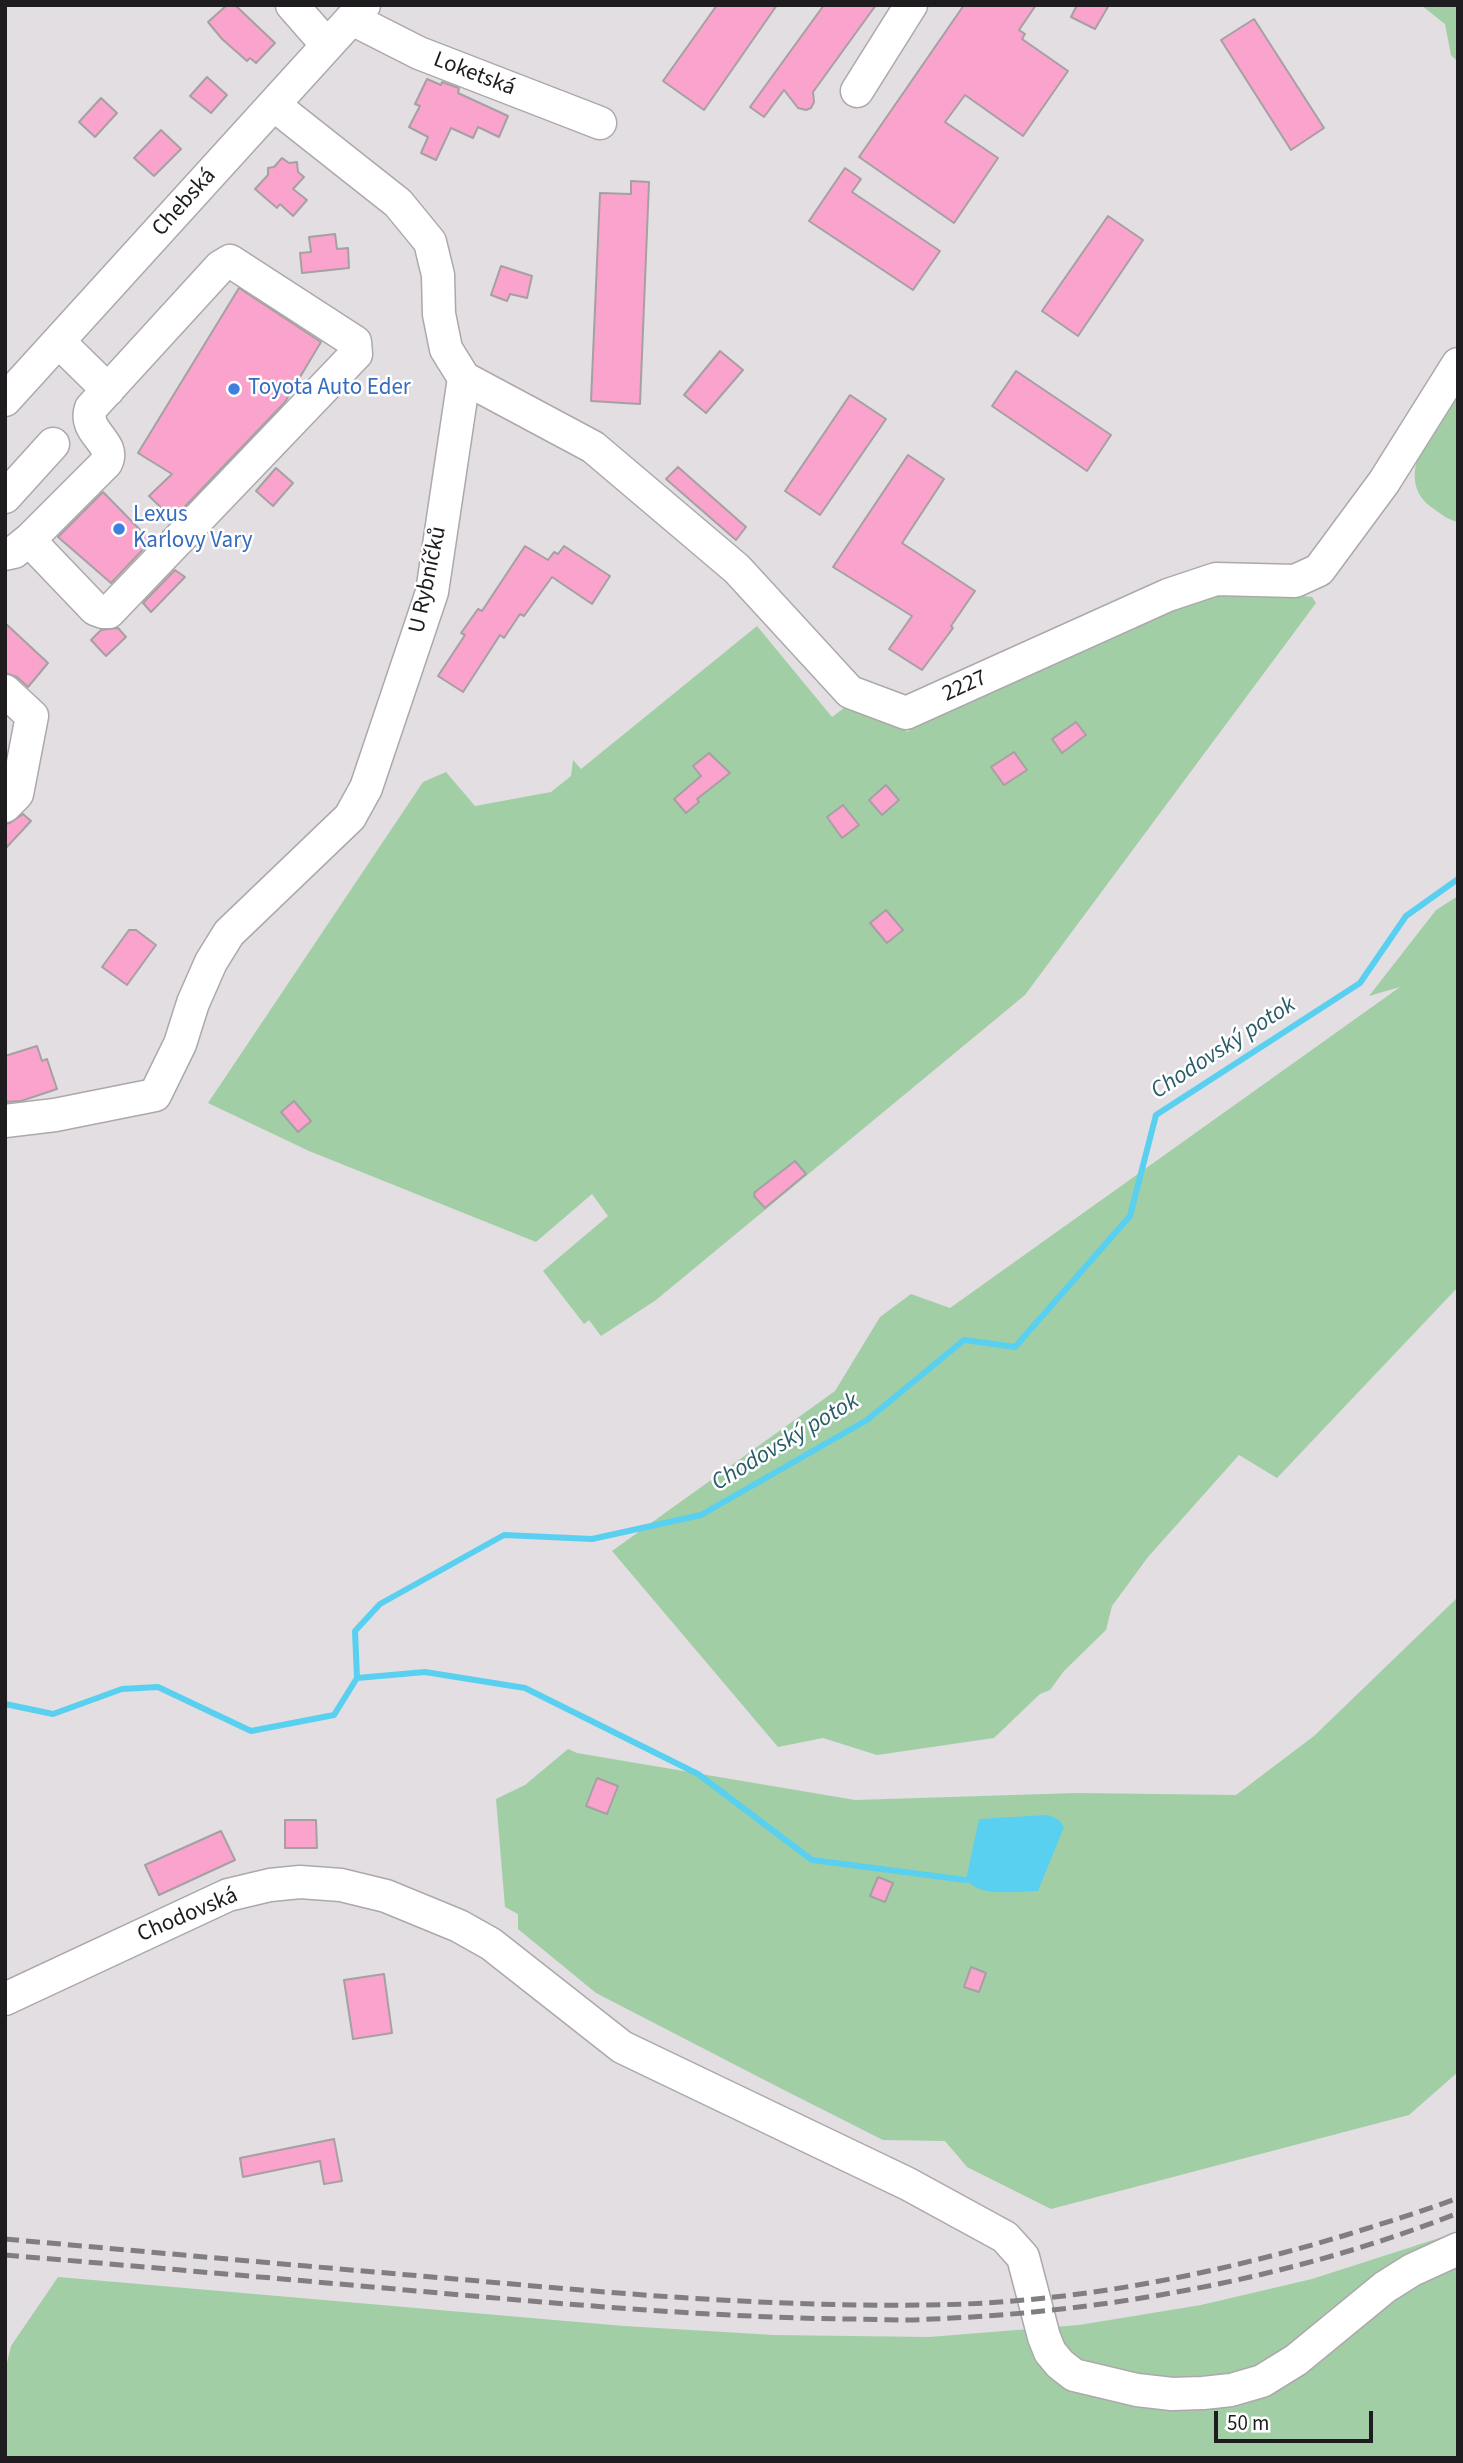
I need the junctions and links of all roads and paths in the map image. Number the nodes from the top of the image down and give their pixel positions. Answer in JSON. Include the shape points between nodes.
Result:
{"nodes":[{"id":1,"x":292,"y":5,"type":"edge"},
{"id":2,"x":911,"y":5,"type":"edge"},
{"id":3,"x":358,"y":12,"type":"edge"},
{"id":4,"x":327,"y":45,"type":"junction"},
{"id":5,"x":857,"y":91,"type":"dead end"},
{"id":6,"x":274,"y":106,"type":"junction"},
{"id":7,"x":600,"y":123,"type":"dead end"},
{"id":8,"x":59,"y":342,"type":"junction"},
{"id":9,"x":1458,"y":364,"type":"edge"},
{"id":10,"x":464,"y":378,"type":"junction"},
{"id":11,"x":108,"y":390,"type":"junction"},
{"id":12,"x":5,"y":400,"type":"edge"},
{"id":13,"x":53,"y":444,"type":"dead end"},
{"id":14,"x":5,"y":496,"type":"edge"},
{"id":15,"x":17,"y":547,"type":"edge"},
{"id":16,"x":5,"y":691,"type":"edge"},
{"id":17,"x":5,"y":806,"type":"edge"},
{"id":18,"x":5,"y":1121,"type":"edge"},
{"id":19,"x":5,"y":1999,"type":"edge"},
{"id":20,"x":1458,"y":2249,"type":"edge"}],
"edges":[{"from":1,"to":4,"type":"street"},
{"from":2,"to":5,"type":"street"},
{"from":3,"to":4,"type":"street","name":"Chebská"},
{"from":3,"to":7,"type":"street","name":"Loketská","via":[[419,53]]},
{"from":4,"to":6,"type":"street","name":"Chebská"},
{"from":6,"to":8,"type":"street","name":"Chebská"},
{"from":6,"to":10,"type":"street","via":[[398,203],[430,242],[446,349]]},
{"from":8,"to":11,"type":"street"},
{"from":8,"to":12,"type":"street","name":"Chebská"},
{"from":9,"to":10,"type":"street","name":"2227","via":[[1384,482],[1319,570],[1295,581],[1216,579],[1168,595],[906,713],[850,692],[737,569],[593,447]]},
{"from":10,"to":18,"type":"street","name":"U Rybníčků","via":[[432,592],[366,788],[350,817],[229,933],[211,962],[155,1095]]},
{"from":11,"to":15,"type":"street","via":[[88,416],[109,451],[106,463]]},
{"from":11,"to":15,"type":"street","via":[[230,261],[355,342],[356,355],[109,612],[95,609]]},
{"from":13,"to":14,"type":"street"},
{"from":16,"to":17,"type":"street","via":[[32,716],[17,794]]},
{"from":19,"to":20,"type":"street","name":"Chodovská","via":[[228,1895],[300,1882],[341,1885],[386,1896],[491,1944],[622,2047],[908,2184],[1005,2237],[1023,2257],[1044,2337],[1060,2364],[1074,2375],[1137,2390],[1203,2393],[1262,2381],[1296,2360],[1385,2287]]}]}
